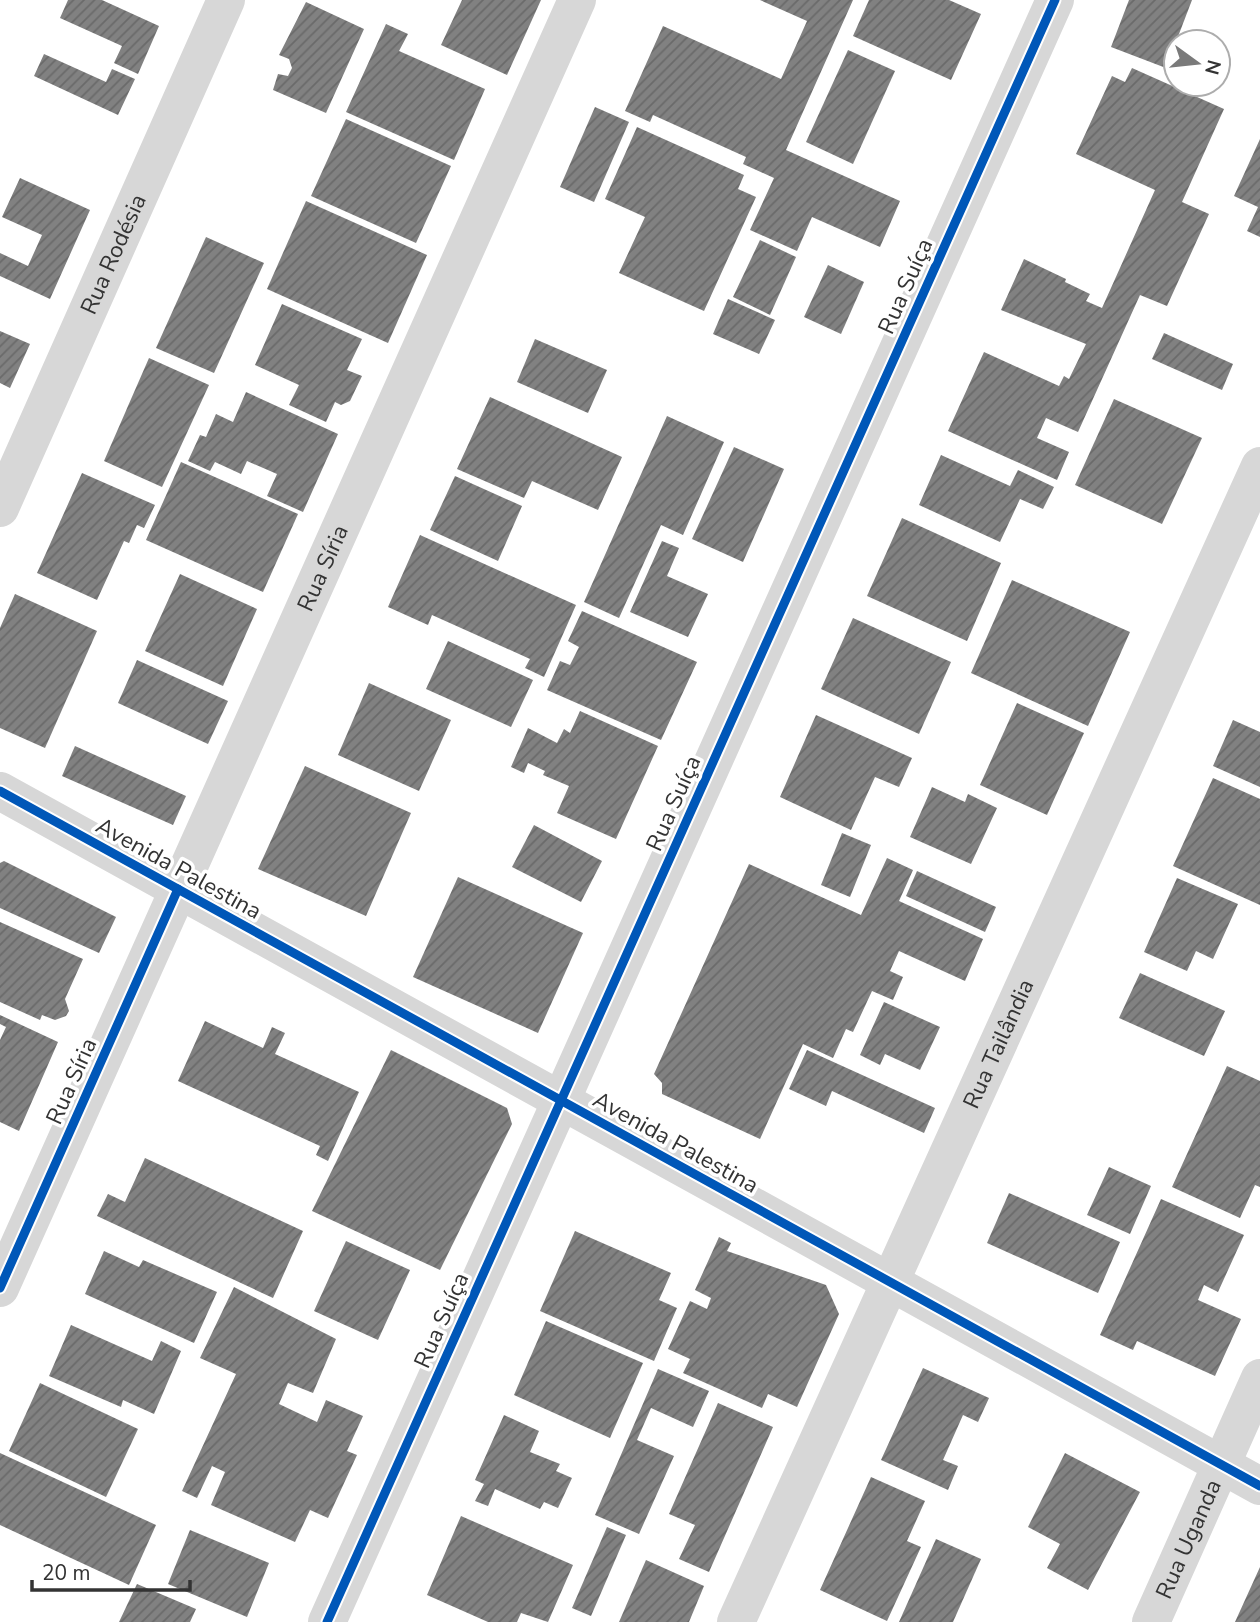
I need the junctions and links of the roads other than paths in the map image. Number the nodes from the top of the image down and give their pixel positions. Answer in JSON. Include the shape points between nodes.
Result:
{"nodes":[{"id":1,"x":226,"y":0,"type":"edge"},
{"id":2,"x":577,"y":0,"type":"edge"},
{"id":3,"x":1055,"y":0,"type":"edge"},
{"id":4,"x":1260,"y":466,"type":"edge"},
{"id":5,"x":0,"y":508,"type":"edge"},
{"id":6,"x":0,"y":792,"type":"edge"},
{"id":7,"x":178,"y":889,"type":"junction"},
{"id":8,"x":560,"y":1101,"type":"junction"},
{"id":9,"x":890,"y":1282,"type":"junction"},
{"id":10,"x":0,"y":1288,"type":"edge"},
{"id":11,"x":1260,"y":1378,"type":"edge"},
{"id":12,"x":1221,"y":1464,"type":"junction"},
{"id":13,"x":1260,"y":1486,"type":"edge"},
{"id":14,"x":327,"y":1622,"type":"edge"},
{"id":15,"x":736,"y":1622,"type":"edge"},
{"id":16,"x":1151,"y":1622,"type":"edge"}],
"edges":[{"from":1,"to":5,"type":"street","name":"Rua Rodésia"},
{"from":2,"to":7,"type":"street","name":"Rua Síria"},
{"from":3,"to":8,"type":"street","name":"Rua Suíça"},
{"from":4,"to":9,"type":"street","name":"Rua Tailândia"},
{"from":6,"to":7,"type":"street","name":"Avenida Palestina"},
{"from":7,"to":8,"type":"street","name":"Avenida Palestina"},
{"from":7,"to":10,"type":"street","name":"Rua Síria"},
{"from":8,"to":9,"type":"street","name":"Avenida Palestina"},
{"from":8,"to":14,"type":"street","name":"Rua Suíça"},
{"from":9,"to":12,"type":"street","name":"Avenida Palestina"},
{"from":9,"to":15,"type":"street","name":"Rua Tailândia"},
{"from":11,"to":12,"type":"street","name":"Rua Uganda"},
{"from":12,"to":13,"type":"street","name":"Avenida Palestina"},
{"from":12,"to":16,"type":"street","name":"Rua Uganda"}]}
